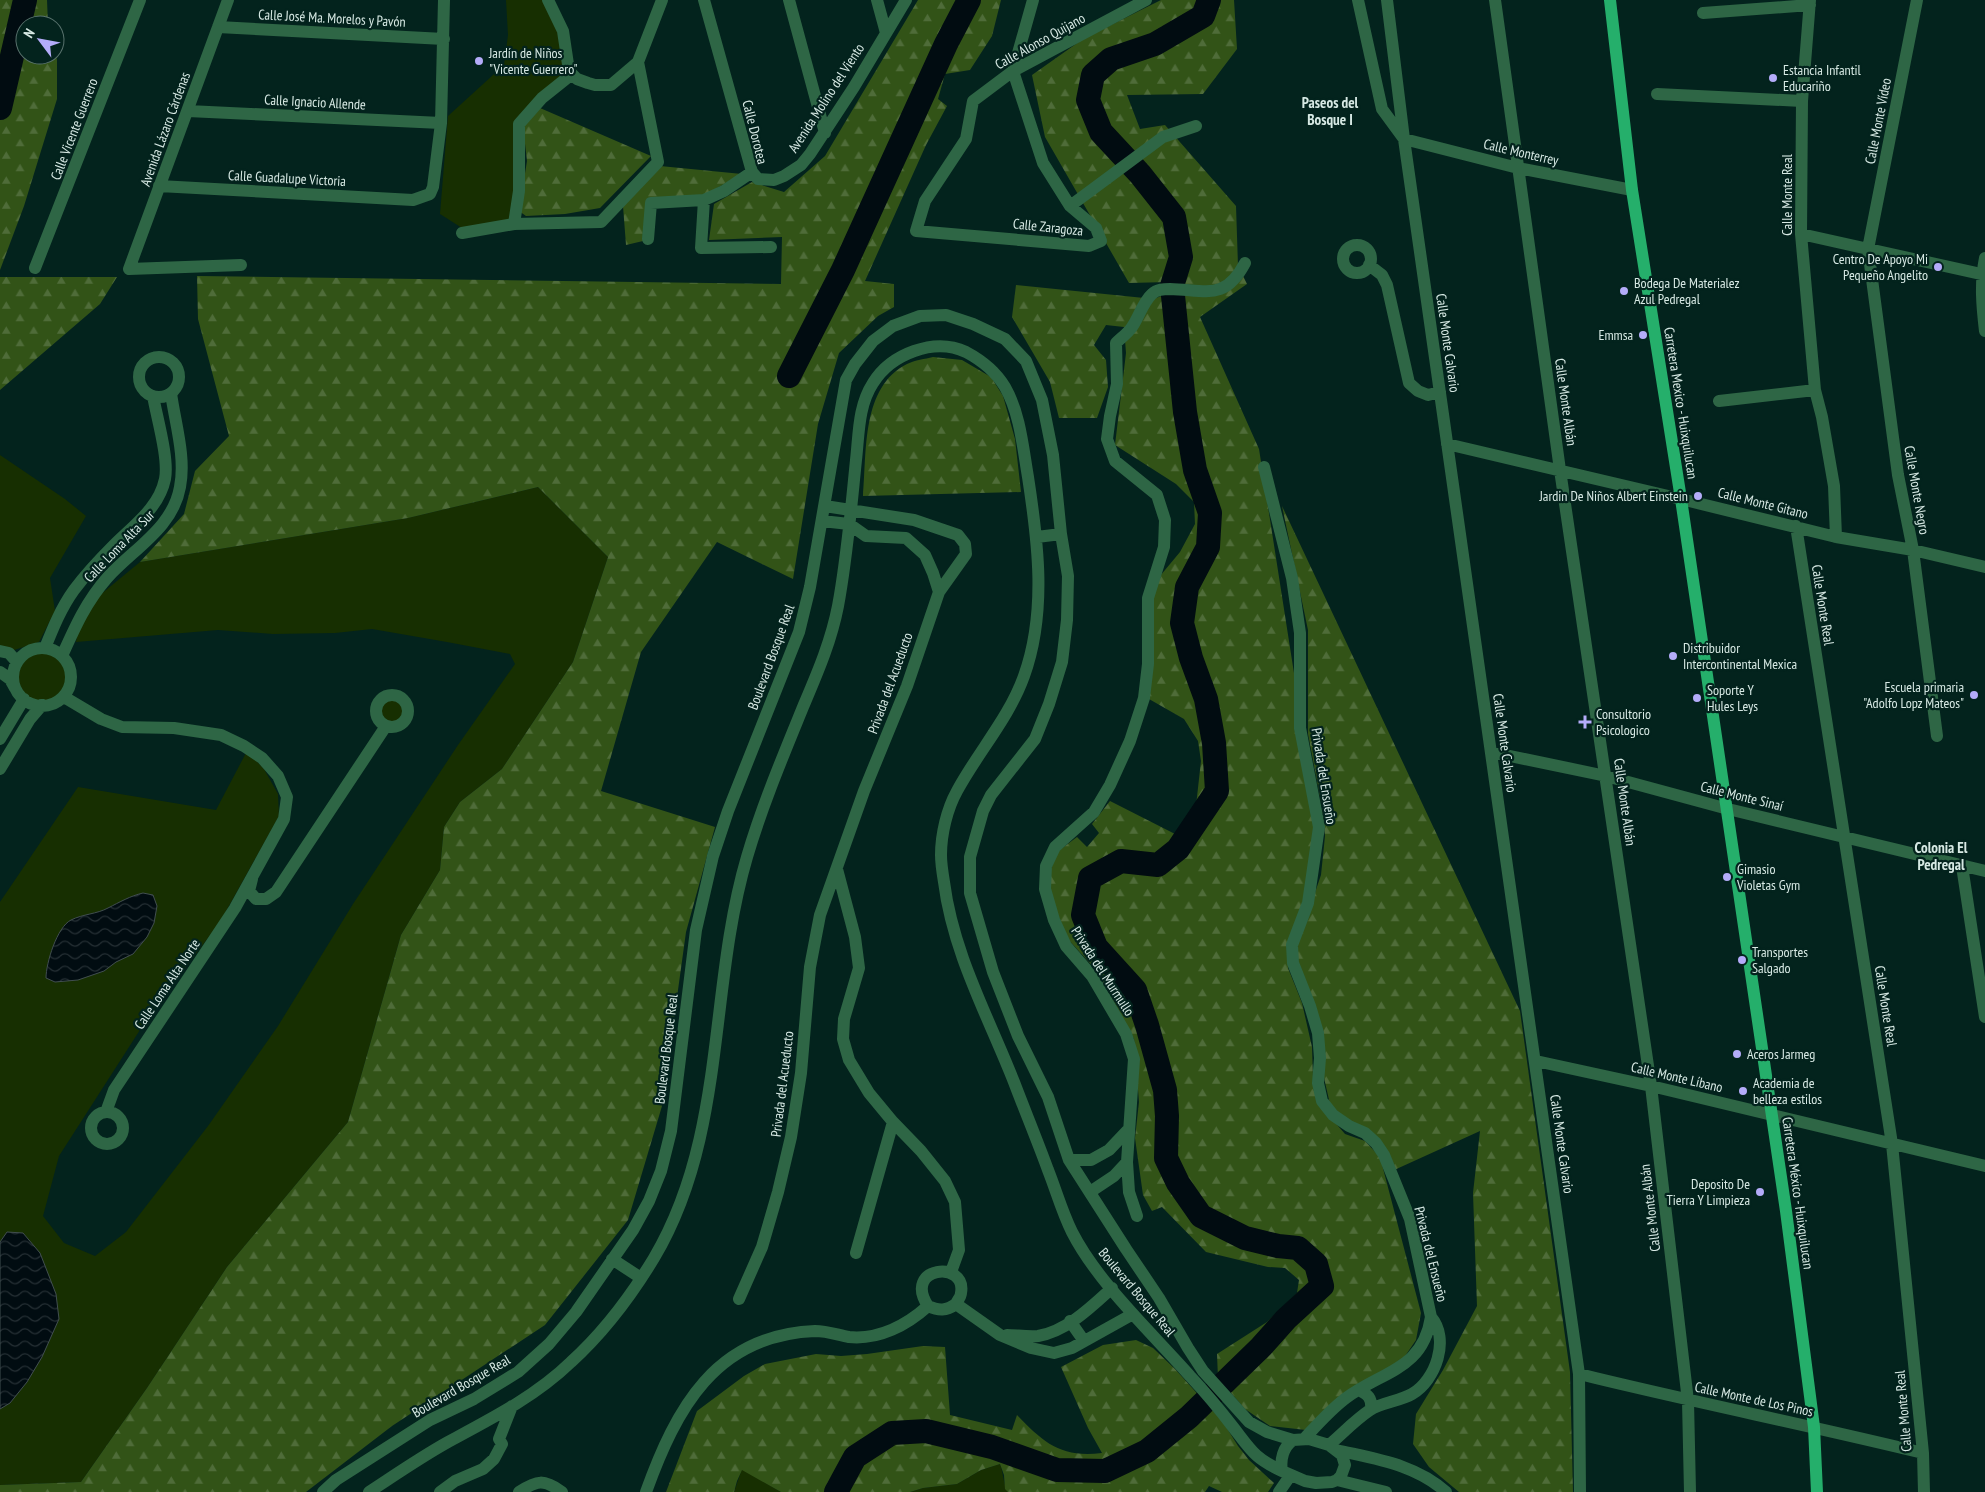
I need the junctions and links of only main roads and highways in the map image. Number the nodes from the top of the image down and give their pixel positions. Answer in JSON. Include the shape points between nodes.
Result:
{"nodes":[{"id":1,"x":1610,"y":0,"type":"edge"},
{"id":2,"x":1728,"y":809,"type":"joint"},
{"id":3,"x":1817,"y":1492,"type":"edge"}],
"edges":[{"from":1,"to":2,"type":"main road","name":"Carretera Mexico - Huixquilucan","via":[[1632,190]]},
{"from":2,"to":3,"type":"main road","name":"Carretera México - Huixquilucan","via":[[1814,1426]]}]}
